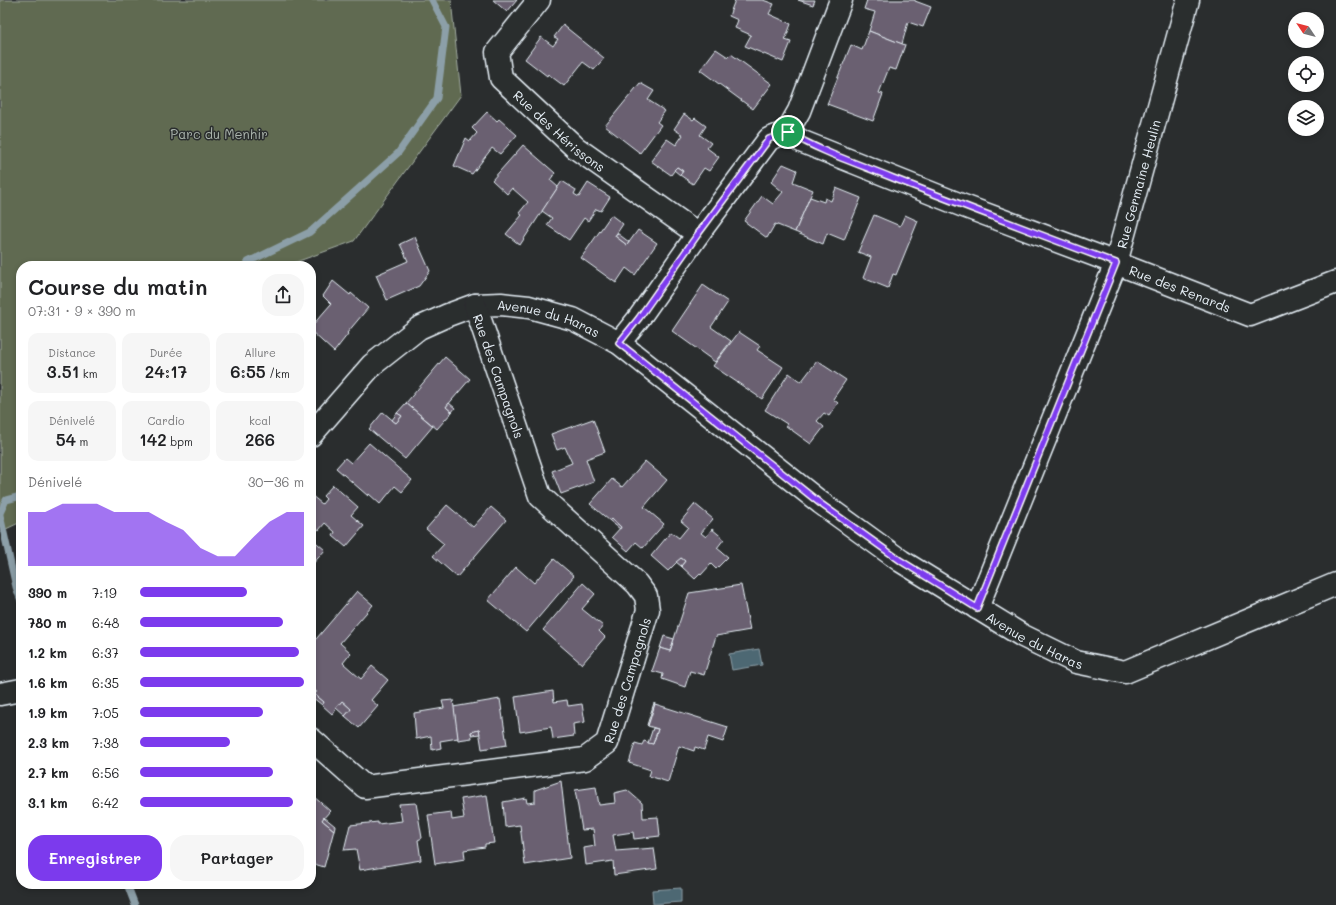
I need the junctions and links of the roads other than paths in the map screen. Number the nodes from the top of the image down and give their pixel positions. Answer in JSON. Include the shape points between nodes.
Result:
{"nodes":[{"id":1,"x":539,"y":0,"type":"edge"},
{"id":2,"x":841,"y":0,"type":"edge"},
{"id":3,"x":1188,"y":0,"type":"edge"},
{"id":4,"x":788,"y":132,"type":"junction"},
{"id":5,"x":698,"y":234,"type":"junction"},
{"id":6,"x":1116,"y":263,"type":"junction"},
{"id":7,"x":1336,"y":282,"type":"edge"},
{"id":8,"x":475,"y":305,"type":"junction"},
{"id":9,"x":619,"y":343,"type":"junction"},
{"id":10,"x":316,"y":429,"type":"edge"},
{"id":11,"x":1336,"y":584,"type":"edge"},
{"id":12,"x":977,"y":608,"type":"junction"},
{"id":13,"x":16,"y":691,"type":"edge"},
{"id":14,"x":0,"y":694,"type":"edge"},
{"id":15,"x":316,"y":743,"type":"edge"}],
"edges":[{"from":1,"to":5,"type":"street","name":"Rue des Hérissons","via":[[497,52],[501,78],[576,148]]},
{"from":2,"to":4,"type":"street","via":[[799,111]]},
{"from":3,"to":6,"type":"street","name":"Rue Germaine Heulin"},
{"from":4,"to":5,"type":"street","via":[[769,139]]},
{"from":4,"to":6,"type":"street","name":"Rue des Renards","via":[[803,142]]},
{"from":5,"to":9,"type":"street"},
{"from":6,"to":7,"type":"street","name":"Rue des Renards","via":[[1250,315]]},
{"from":6,"to":12,"type":"street","name":"Rue Germaine Heulin"},
{"from":8,"to":9,"type":"street","name":"Avenue du Haras","via":[[529,307],[573,319]]},
{"from":8,"to":10,"type":"street","name":"Avenue du Haras","via":[[418,328],[372,365]]},
{"from":8,"to":15,"type":"street","name":"Rue des Campagnols","via":[[540,496],[637,584],[646,596],[648,610],[607,743],[585,759],[365,787]]},
{"from":9,"to":12,"type":"street","name":"Avenue du Haras","via":[[821,504],[901,561]]},
{"from":11,"to":12,"type":"street","name":"Avenue du Haras","via":[[1125,672],[1076,662],[1023,636]]},
{"from":13,"to":14,"type":"street"}]}
